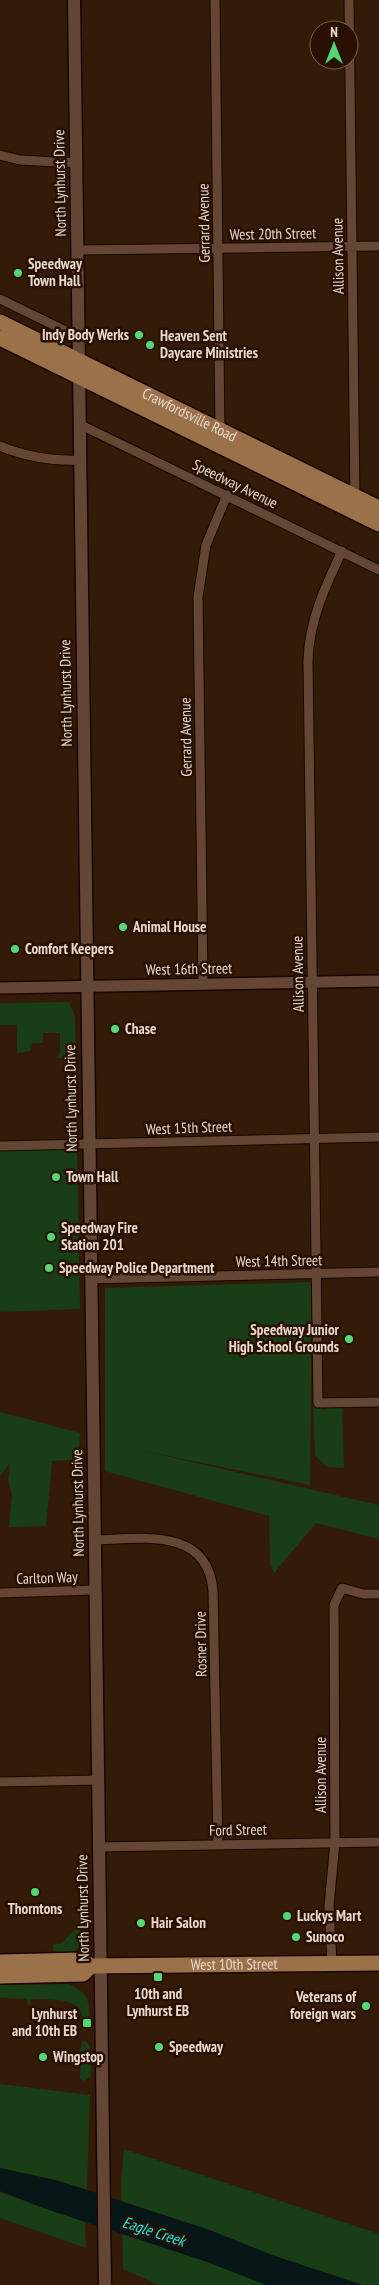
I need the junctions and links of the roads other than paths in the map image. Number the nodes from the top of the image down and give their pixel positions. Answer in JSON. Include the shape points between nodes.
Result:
{"nodes":[{"id":1,"x":74,"y":0,"type":"edge"},
{"id":2,"x":216,"y":0,"type":"edge"},
{"id":3,"x":349,"y":0,"type":"edge"},
{"id":4,"x":0,"y":155,"type":"edge"},
{"id":5,"x":75,"y":163,"type":"junction"},
{"id":6,"x":352,"y":246,"type":"junction"},
{"id":7,"x":379,"y":246,"type":"edge"},
{"id":8,"x":218,"y":248,"type":"junction"},
{"id":9,"x":77,"y":250,"type":"junction"},
{"id":10,"x":0,"y":298,"type":"edge"},
{"id":11,"x":0,"y":322,"type":"edge"},
{"id":12,"x":78,"y":337,"type":"junction"},
{"id":13,"x":0,"y":338,"type":"edge"},
{"id":14,"x":78,"y":360,"type":"junction"},
{"id":15,"x":79,"y":377,"type":"junction"},
{"id":16,"x":79,"y":424,"type":"junction"},
{"id":17,"x":220,"y":429,"type":"junction"},
{"id":18,"x":0,"y":446,"type":"edge"},
{"id":19,"x":220,"y":446,"type":"junction"},
{"id":20,"x":80,"y":460,"type":"junction"},
{"id":21,"x":227,"y":494,"type":"junction"},
{"id":22,"x":355,"y":496,"type":"junction"},
{"id":23,"x":379,"y":508,"type":"edge"},
{"id":24,"x":355,"y":512,"type":"junction"},
{"id":25,"x":379,"y":524,"type":"edge"},
{"id":26,"x":342,"y":551,"type":"junction"},
{"id":27,"x":379,"y":570,"type":"edge"},
{"id":28,"x":379,"y":981,"type":"edge"},
{"id":29,"x":311,"y":982,"type":"junction"},
{"id":30,"x":203,"y":984,"type":"junction"},
{"id":31,"x":86,"y":986,"type":"junction"},
{"id":32,"x":0,"y":988,"type":"edge"},
{"id":33,"x":379,"y":1137,"type":"edge"},
{"id":34,"x":314,"y":1138,"type":"junction"},
{"id":35,"x":88,"y":1144,"type":"junction"},
{"id":36,"x":0,"y":1146,"type":"edge"},
{"id":37,"x":379,"y":1272,"type":"edge"},
{"id":38,"x":316,"y":1274,"type":"junction"},
{"id":39,"x":90,"y":1279,"type":"junction"},
{"id":40,"x":379,"y":1402,"type":"edge"},
{"id":41,"x":95,"y":1540,"type":"junction"},
{"id":42,"x":95,"y":1590,"type":"junction"},
{"id":43,"x":0,"y":1593,"type":"edge"},
{"id":44,"x":379,"y":1594,"type":"edge"},
{"id":45,"x":98,"y":1780,"type":"junction"},
{"id":46,"x":0,"y":1782,"type":"edge"},
{"id":47,"x":335,"y":1842,"type":"junction"},
{"id":48,"x":379,"y":1842,"type":"edge"},
{"id":49,"x":218,"y":1844,"type":"junction"},
{"id":50,"x":98,"y":1847,"type":"junction"},
{"id":51,"x":0,"y":1962,"type":"edge"},
{"id":52,"x":379,"y":1963,"type":"edge"},
{"id":53,"x":332,"y":1964,"type":"junction"},
{"id":54,"x":96,"y":1966,"type":"junction"},
{"id":55,"x":0,"y":1976,"type":"edge"},
{"id":56,"x":105,"y":2285,"type":"edge"}],
"edges":[{"from":1,"to":5,"type":"main road","name":"North Lynhurst Drive"},
{"from":2,"to":8,"type":"street","name":"Gerrard Avenue"},
{"from":3,"to":6,"type":"street","name":"Allison Avenue"},
{"from":4,"to":5,"type":"street","via":[[20,160]]},
{"from":5,"to":9,"type":"main road","name":"North Lynhurst Drive"},
{"from":6,"to":7,"type":"street","name":"West 20th Street"},
{"from":6,"to":8,"type":"street","name":"West 20th Street"},
{"from":6,"to":22,"type":"street","name":"Allison Avenue"},
{"from":8,"to":9,"type":"street","name":"West 20th Street"},
{"from":8,"to":17,"type":"street","name":"Gerrard Avenue"},
{"from":9,"to":12,"type":"main road","name":"North Lynhurst Drive"},
{"from":10,"to":12,"type":"street"},
{"from":11,"to":14,"type":"main road","name":"Crawfordsville Road"},
{"from":12,"to":14,"type":"main road","name":"North Lynhurst Drive"},
{"from":13,"to":15,"type":"main road","name":"Crawfordsville Road"},
{"from":14,"to":15,"type":"main road","name":"North Lynhurst Drive"},
{"from":14,"to":17,"type":"main road","name":"Crawfordsville Road"},
{"from":15,"to":16,"type":"main road","name":"North Lynhurst Drive"},
{"from":15,"to":19,"type":"main road","name":"Crawfordsville Road"},
{"from":16,"to":20,"type":"main road","name":"North Lynhurst Drive"},
{"from":16,"to":21,"type":"street","name":"Speedway Avenue"},
{"from":17,"to":19,"type":"street","name":"Gerrard Avenue"},
{"from":17,"to":22,"type":"main road","name":"Crawfordsville Road"},
{"from":18,"to":20,"type":"street","via":[[49,460]]},
{"from":19,"to":24,"type":"main road","name":"Crawfordsville Road"},
{"from":20,"to":31,"type":"main road","name":"North Lynhurst Drive"},
{"from":21,"to":26,"type":"street","name":"Speedway Avenue"},
{"from":21,"to":30,"type":"street","name":"Gerrard Avenue","via":[[206,545],[198,597]]},
{"from":22,"to":23,"type":"main road","name":"Crawfordsville Road"},
{"from":22,"to":24,"type":"street","name":"Allison Avenue"},
{"from":24,"to":25,"type":"main road","name":"Crawfordsville Road"},
{"from":26,"to":27,"type":"street","name":"Speedway Avenue"},
{"from":26,"to":29,"type":"street","name":"Allison Avenue","via":[[316,612],[308,653]]},
{"from":28,"to":29,"type":"street","name":"West 16th Street"},
{"from":29,"to":30,"type":"street","name":"West 16th Street"},
{"from":29,"to":34,"type":"street","name":"Allison Avenue"},
{"from":30,"to":31,"type":"street","name":"West 16th Street"},
{"from":31,"to":32,"type":"street","name":"West 16th Street"},
{"from":31,"to":35,"type":"main road","name":"North Lynhurst Drive"},
{"from":33,"to":34,"type":"street","name":"West 15th Street"},
{"from":34,"to":35,"type":"street","name":"West 15th Street"},
{"from":34,"to":38,"type":"street","name":"Allison Avenue"},
{"from":35,"to":36,"type":"street","name":"West 15th Street"},
{"from":35,"to":39,"type":"main road","name":"North Lynhurst Drive"},
{"from":37,"to":38,"type":"street","name":"West 14th Street"},
{"from":38,"to":39,"type":"street","name":"West 14th Street"},
{"from":38,"to":40,"type":"street","name":"Allison Avenue","via":[[318,1403]]},
{"from":39,"to":41,"type":"main road","name":"North Lynhurst Drive"},
{"from":41,"to":42,"type":"main road","name":"North Lynhurst Drive"},
{"from":41,"to":49,"type":"street","name":"Rosner Drive","via":[[170,1540],[194,1551],[209,1573],[214,1591]]},
{"from":42,"to":43,"type":"street","name":"Carlton Way"},
{"from":42,"to":45,"type":"main road","name":"North Lynhurst Drive"},
{"from":44,"to":47,"type":"street","name":"Allison Avenue","via":[[363,1594],[342,1588],[334,1605]]},
{"from":45,"to":46,"type":"street"},
{"from":45,"to":50,"type":"main road","name":"North Lynhurst Drive"},
{"from":47,"to":48,"type":"street","name":"Ford Street"},
{"from":47,"to":49,"type":"street","name":"Ford Street"},
{"from":47,"to":53,"type":"street","name":"Allison Avenue","via":[[329,1901]]},
{"from":49,"to":50,"type":"street","name":"Ford Street"},
{"from":50,"to":54,"type":"main road","name":"North Lynhurst Drive"},
{"from":51,"to":54,"type":"main road","name":"West 10th Street","via":[[82,1960]]},
{"from":52,"to":53,"type":"main road","name":"West 10th Street"},
{"from":53,"to":54,"type":"main road","name":"West 10th Street"},
{"from":54,"to":55,"type":"main road","name":"West 10th Street","via":[[83,1974]]},
{"from":54,"to":56,"type":"main road","name":"North Lynhurst Drive"}]}
